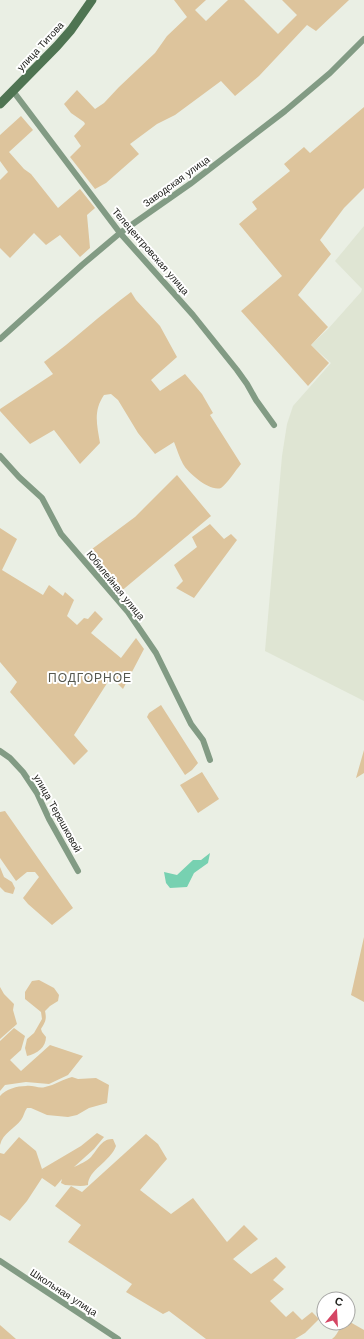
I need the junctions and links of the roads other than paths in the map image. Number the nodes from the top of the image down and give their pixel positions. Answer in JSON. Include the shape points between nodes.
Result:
{"nodes":[{"id":1,"x":92,"y":0,"type":"edge"},
{"id":2,"x":364,"y":39,"type":"edge"},
{"id":3,"x":12,"y":91,"type":"junction"},
{"id":4,"x":0,"y":104,"type":"edge"},
{"id":5,"x":120,"y":233,"type":"junction"},
{"id":6,"x":0,"y":339,"type":"edge"},
{"id":7,"x":274,"y":425,"type":"dead end"},
{"id":8,"x":0,"y":456,"type":"edge"},
{"id":9,"x":0,"y":751,"type":"edge"},
{"id":10,"x":210,"y":760,"type":"dead end"},
{"id":11,"x":78,"y":871,"type":"dead end"},
{"id":12,"x":0,"y":1261,"type":"edge"},
{"id":13,"x":118,"y":1339,"type":"edge"}],
"edges":[{"from":1,"to":3,"type":"main road","name":"улица Титова","via":[[71,30]]},
{"from":2,"to":5,"type":"street","name":"Заводская улица","via":[[330,73],[285,111],[190,184]]},
{"from":3,"to":4,"type":"main road","name":"улица Титова"},
{"from":3,"to":5,"type":"street","name":"Телецентровская улица"},
{"from":5,"to":6,"type":"street","name":"Заводская улица"},
{"from":5,"to":7,"type":"street","name":"Телецентровская улица","via":[[214,340]]},
{"from":8,"to":10,"type":"street","name":"Юбилейная улица","via":[[42,498],[61,534],[128,612],[156,653],[190,724],[203,740]]},
{"from":9,"to":11,"type":"street","name":"улица Терешковой","via":[[23,772],[37,793]]},
{"from":12,"to":13,"type":"street","name":"Школьная улица"}]}
